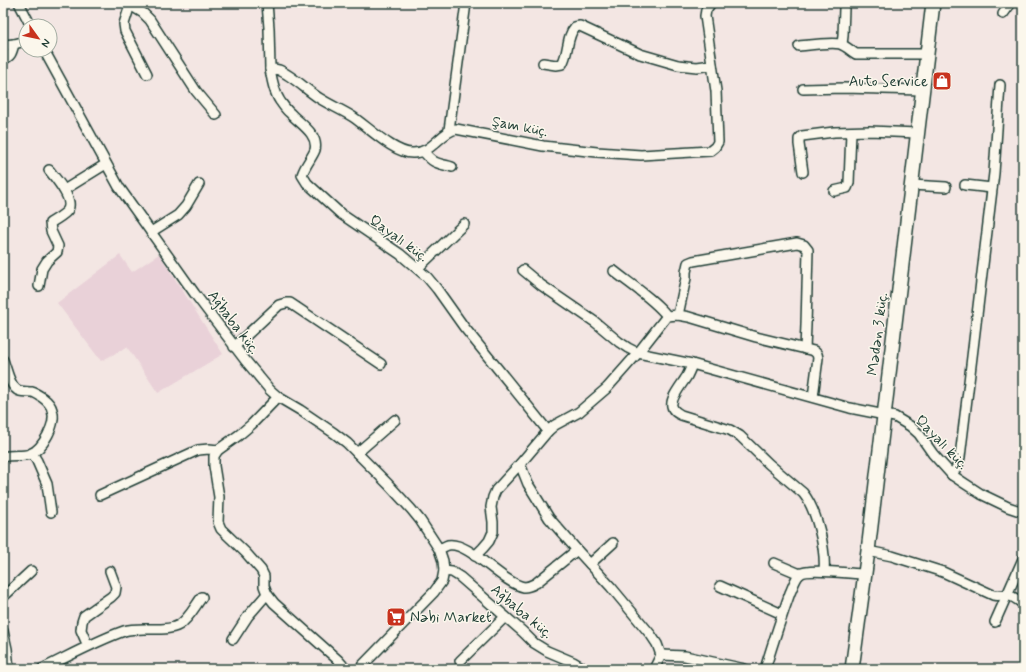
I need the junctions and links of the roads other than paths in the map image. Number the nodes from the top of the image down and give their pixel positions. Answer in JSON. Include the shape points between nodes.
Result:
{"nodes":[{"id":1,"x":19,"y":3,"type":"edge"},
{"id":2,"x":267,"y":3,"type":"edge"},
{"id":3,"x":466,"y":3,"type":"edge"},
{"id":4,"x":710,"y":3,"type":"edge"},
{"id":5,"x":933,"y":3,"type":"edge"},
{"id":6,"x":1011,"y":3,"type":"edge"},
{"id":7,"x":129,"y":4,"type":"edge"},
{"id":8,"x":844,"y":8,"type":"dead end"},
{"id":9,"x":1003,"y":14,"type":"dead end"},
{"id":10,"x":27,"y":18,"type":"edge"},
{"id":11,"x":18,"y":43,"type":"edge"},
{"id":12,"x":14,"y":44,"type":"junction"},
{"id":13,"x":842,"y":44,"type":"junction"},
{"id":14,"x":3,"y":45,"type":"edge"},
{"id":15,"x":799,"y":46,"type":"dead end"},
{"id":16,"x":927,"y":54,"type":"junction"},
{"id":17,"x":48,"y":58,"type":"edge"},
{"id":18,"x":3,"y":59,"type":"edge"},
{"id":19,"x":543,"y":63,"type":"dead end"},
{"id":20,"x":712,"y":65,"type":"junction"},
{"id":21,"x":270,"y":69,"type":"junction"},
{"id":22,"x":147,"y":74,"type":"dead end"},
{"id":23,"x":1000,"y":85,"type":"dead end"},
{"id":24,"x":803,"y":89,"type":"dead end"},
{"id":25,"x":922,"y":90,"type":"junction"},
{"id":26,"x":216,"y":115,"type":"dead end"},
{"id":27,"x":449,"y":130,"type":"junction"},
{"id":28,"x":851,"y":132,"type":"junction"},
{"id":29,"x":917,"y":133,"type":"junction"},
{"id":30,"x":424,"y":152,"type":"junction"},
{"id":31,"x":106,"y":164,"type":"junction"},
{"id":32,"x":452,"y":167,"type":"dead end"},
{"id":33,"x":49,"y":170,"type":"dead end"},
{"id":34,"x":803,"y":172,"type":"dead end"},
{"id":35,"x":199,"y":184,"type":"dead end"},
{"id":36,"x":965,"y":184,"type":"dead end"},
{"id":37,"x":911,"y":185,"type":"junction"},
{"id":38,"x":946,"y":187,"type":"dead end"},
{"id":39,"x":992,"y":188,"type":"junction"},
{"id":40,"x":64,"y":190,"type":"junction"},
{"id":41,"x":834,"y":191,"type":"dead end"},
{"id":42,"x":464,"y":224,"type":"dead end"},
{"id":43,"x":151,"y":232,"type":"junction"},
{"id":44,"x":418,"y":268,"type":"junction"},
{"id":45,"x":523,"y":270,"type":"dead end"},
{"id":46,"x":614,"y":271,"type":"dead end"},
{"id":47,"x":39,"y":286,"type":"dead end"},
{"id":48,"x":678,"y":315,"type":"junction"},
{"id":49,"x":667,"y":316,"type":"junction"},
{"id":50,"x":234,"y":347,"type":"junction"},
{"id":51,"x":805,"y":349,"type":"junction"},
{"id":52,"x":638,"y":353,"type":"junction"},
{"id":53,"x":4,"y":360,"type":"edge"},
{"id":54,"x":380,"y":364,"type":"dead end"},
{"id":55,"x":692,"y":364,"type":"junction"},
{"id":56,"x":278,"y":397,"type":"junction"},
{"id":57,"x":813,"y":397,"type":"junction"},
{"id":58,"x":884,"y":414,"type":"junction"},
{"id":59,"x":395,"y":420,"type":"dead end"},
{"id":60,"x":548,"y":431,"type":"junction"},
{"id":61,"x":218,"y":450,"type":"junction"},
{"id":62,"x":32,"y":453,"type":"junction"},
{"id":63,"x":357,"y":453,"type":"junction"},
{"id":64,"x":3,"y":457,"type":"edge"},
{"id":65,"x":520,"y":464,"type":"junction"},
{"id":66,"x":952,"y":475,"type":"junction"},
{"id":67,"x":100,"y":495,"type":"dead end"},
{"id":68,"x":51,"y":512,"type":"dead end"},
{"id":69,"x":1023,"y":512,"type":"edge"},
{"id":70,"x":613,"y":543,"type":"dead end"},
{"id":71,"x":439,"y":549,"type":"junction"},
{"id":72,"x":577,"y":550,"type":"junction"},
{"id":73,"x":868,"y":551,"type":"junction"},
{"id":74,"x":475,"y":556,"type":"junction"},
{"id":75,"x":1023,"y":558,"type":"edge"},
{"id":76,"x":774,"y":563,"type":"dead end"},
{"id":77,"x":590,"y":564,"type":"junction"},
{"id":78,"x":31,"y":571,"type":"dead end"},
{"id":79,"x":110,"y":571,"type":"dead end"},
{"id":80,"x":444,"y":571,"type":"junction"},
{"id":81,"x":824,"y":572,"type":"junction"},
{"id":82,"x":800,"y":574,"type":"junction"},
{"id":83,"x":864,"y":574,"type":"junction"},
{"id":84,"x":720,"y":586,"type":"dead end"},
{"id":85,"x":267,"y":594,"type":"junction"},
{"id":86,"x":1007,"y":595,"type":"junction"},
{"id":87,"x":3,"y":597,"type":"edge"},
{"id":88,"x":202,"y":597,"type":"dead end"},
{"id":89,"x":1023,"y":604,"type":"edge"},
{"id":90,"x":782,"y":614,"type":"junction"},
{"id":91,"x":505,"y":617,"type":"junction"},
{"id":92,"x":995,"y":622,"type":"dead end"},
{"id":93,"x":3,"y":632,"type":"edge"},
{"id":94,"x":233,"y":639,"type":"dead end"},
{"id":95,"x":88,"y":646,"type":"junction"},
{"id":96,"x":660,"y":655,"type":"junction"},
{"id":97,"x":460,"y":661,"type":"dead end"},
{"id":98,"x":571,"y":665,"type":"edge"},
{"id":99,"x":9,"y":669,"type":"edge"},
{"id":100,"x":42,"y":669,"type":"edge"},
{"id":101,"x":346,"y":669,"type":"edge"},
{"id":102,"x":359,"y":669,"type":"edge"},
{"id":103,"x":585,"y":669,"type":"edge"},
{"id":104,"x":654,"y":669,"type":"edge"},
{"id":105,"x":745,"y":669,"type":"edge"},
{"id":106,"x":765,"y":669,"type":"edge"},
{"id":107,"x":852,"y":669,"type":"edge"}],
"edges":[{"from":1,"to":10,"type":"street"},
{"from":2,"to":21,"type":"street"},
{"from":3,"to":27,"type":"street"},
{"from":4,"to":20,"type":"street","name":"Şam küç.","via":[[705,16]]},
{"from":5,"to":16,"type":"main road","name":"Mədən 3 küç."},
{"from":6,"to":9,"type":"street"},
{"from":7,"to":22,"type":"street","via":[[124,24],[125,31]]},
{"from":7,"to":26,"type":"street","via":[[150,20],[196,91]]},
{"from":8,"to":13,"type":"street"},
{"from":11,"to":12,"type":"street"},
{"from":12,"to":14,"type":"street"},
{"from":12,"to":18,"type":"street","via":[[11,54]]},
{"from":13,"to":15,"type":"street"},
{"from":13,"to":16,"type":"street","via":[[856,54]]},
{"from":16,"to":25,"type":"main road","name":"Mədən 3 küç."},
{"from":17,"to":31,"type":"street","name":"Ağbaba küç."},
{"from":19,"to":20,"type":"street","via":[[556,66],[562,64],[572,31],[580,26],[640,54],[678,66]]},
{"from":20,"to":27,"type":"street","name":"Şam küç.","via":[[718,142],[710,151],[641,155],[597,152],[543,146],[456,129]]},
{"from":21,"to":30,"type":"street","via":[[288,76],[400,150],[412,154]]},
{"from":21,"to":44,"type":"street","name":"Qayalı küç.","via":[[279,100],[314,139],[315,149],[302,175],[341,214]]},
{"from":23,"to":39,"type":"street"},
{"from":24,"to":25,"type":"street"},
{"from":25,"to":29,"type":"main road","name":"Mədən 3 küç."},
{"from":27,"to":30,"type":"street"},
{"from":28,"to":29,"type":"street"},
{"from":28,"to":34,"type":"street","via":[[802,136],[799,144]]},
{"from":28,"to":41,"type":"street","via":[[849,183],[847,188]]},
{"from":29,"to":37,"type":"main road","name":"Mədən 3 küç."},
{"from":30,"to":32,"type":"street","via":[[436,163]]},
{"from":31,"to":40,"type":"street"},
{"from":31,"to":43,"type":"street","name":"Ağbaba küç."},
{"from":33,"to":40,"type":"street"},
{"from":35,"to":43,"type":"street","via":[[178,215]]},
{"from":36,"to":39,"type":"street"},
{"from":37,"to":38,"type":"street"},
{"from":37,"to":58,"type":"main road","name":"Mədən 3 küç."},
{"from":39,"to":66,"type":"street","via":[[960,457]]},
{"from":40,"to":47,"type":"street","via":[[69,208],[50,223],[50,231],[58,246],[57,252],[42,269]]},
{"from":42,"to":44,"type":"street"},
{"from":43,"to":50,"type":"street","name":"Ağbaba küç."},
{"from":44,"to":60,"type":"street","name":"Qayalı küç.","via":[[428,276],[464,326]]},
{"from":45,"to":52,"type":"street","name":"Qayalı küç.","via":[[619,342]]},
{"from":46,"to":49,"type":"street","via":[[654,302]]},
{"from":48,"to":49,"type":"street"},
{"from":48,"to":51,"type":"street","via":[[756,338]]},
{"from":48,"to":51,"type":"street","via":[[688,263],[693,260],[797,243],[804,245],[808,250]]},
{"from":49,"to":52,"type":"street"},
{"from":50,"to":54,"type":"street","via":[[279,305],[290,303]]},
{"from":50,"to":56,"type":"street","name":"Ağbaba küç."},
{"from":51,"to":57,"type":"street","via":[[814,351],[818,358]]},
{"from":52,"to":55,"type":"street","name":"Qayalı küç."},
{"from":52,"to":60,"type":"street","via":[[607,388],[580,412]]},
{"from":53,"to":62,"type":"street","via":[[12,386],[16,390],[41,397],[53,410],[48,433],[41,445]]},
{"from":55,"to":57,"type":"street","name":"Qayalı küç."},
{"from":55,"to":81,"type":"street","via":[[673,400],[674,411],[730,430],[740,436],[803,493],[816,518],[824,552]]},
{"from":56,"to":61,"type":"street","via":[[252,424]]},
{"from":56,"to":63,"type":"street","name":"Ağbaba küç.","via":[[334,433]]},
{"from":57,"to":58,"type":"street","name":"Qayalı küç.","via":[[850,408]]},
{"from":58,"to":66,"type":"street","name":"Qayalı küç.","via":[[895,417],[919,434]]},
{"from":58,"to":73,"type":"main road","name":"Mədən 3 küç."},
{"from":59,"to":63,"type":"street"},
{"from":60,"to":65,"type":"street"},
{"from":61,"to":67,"type":"street","via":[[198,450]]},
{"from":61,"to":85,"type":"street","via":[[214,456],[214,466],[219,497],[220,529],[261,570]]},
{"from":62,"to":64,"type":"street"},
{"from":62,"to":68,"type":"street","via":[[47,484]]},
{"from":63,"to":71,"type":"street","name":"Ağbaba küç.","via":[[411,508]]},
{"from":65,"to":72,"type":"street","via":[[539,503]]},
{"from":65,"to":74,"type":"street","via":[[496,490],[491,507],[493,532],[489,541]]},
{"from":66,"to":69,"type":"street","name":"Qayalı küç.","via":[[981,494]]},
{"from":70,"to":77,"type":"street"},
{"from":71,"to":74,"type":"street","via":[[448,545],[458,546]]},
{"from":71,"to":80,"type":"street","name":"Ağbaba küç."},
{"from":72,"to":74,"type":"street","via":[[530,586],[524,587],[512,583]]},
{"from":72,"to":77,"type":"street"},
{"from":73,"to":83,"type":"main road","name":"Mədən 3 küç."},
{"from":73,"to":86,"type":"street","via":[[943,572],[993,594]]},
{"from":75,"to":86,"type":"street"},
{"from":76,"to":82,"type":"street"},
{"from":77,"to":96,"type":"street","via":[[651,635]]},
{"from":78,"to":87,"type":"street"},
{"from":79,"to":95,"type":"street","via":[[116,593],[84,616],[82,622],[81,630]]},
{"from":80,"to":91,"type":"street","name":"Ağbaba küç.","via":[[460,576]]},
{"from":80,"to":102,"type":"street","via":[[442,581],[434,592]]},
{"from":81,"to":82,"type":"street"},
{"from":81,"to":83,"type":"street"},
{"from":82,"to":90,"type":"street"},
{"from":83,"to":107,"type":"main road","name":"Mədən 3 küç."},
{"from":84,"to":90,"type":"street"},
{"from":85,"to":94,"type":"street"},
{"from":85,"to":101,"type":"street"},
{"from":86,"to":89,"type":"street"},
{"from":86,"to":92,"type":"street"},
{"from":88,"to":95,"type":"street","via":[[188,616],[172,628],[125,630]]},
{"from":90,"to":106,"type":"street"},
{"from":91,"to":97,"type":"street"},
{"from":91,"to":98,"type":"street","name":"Ağbaba küç.","via":[[534,643]]},
{"from":93,"to":99,"type":"street"},
{"from":95,"to":100,"type":"street"},
{"from":96,"to":104,"type":"street"},
{"from":96,"to":105,"type":"street","via":[[685,656]]},
{"from":98,"to":103,"type":"street","name":"Ağbaba küç."}]}
